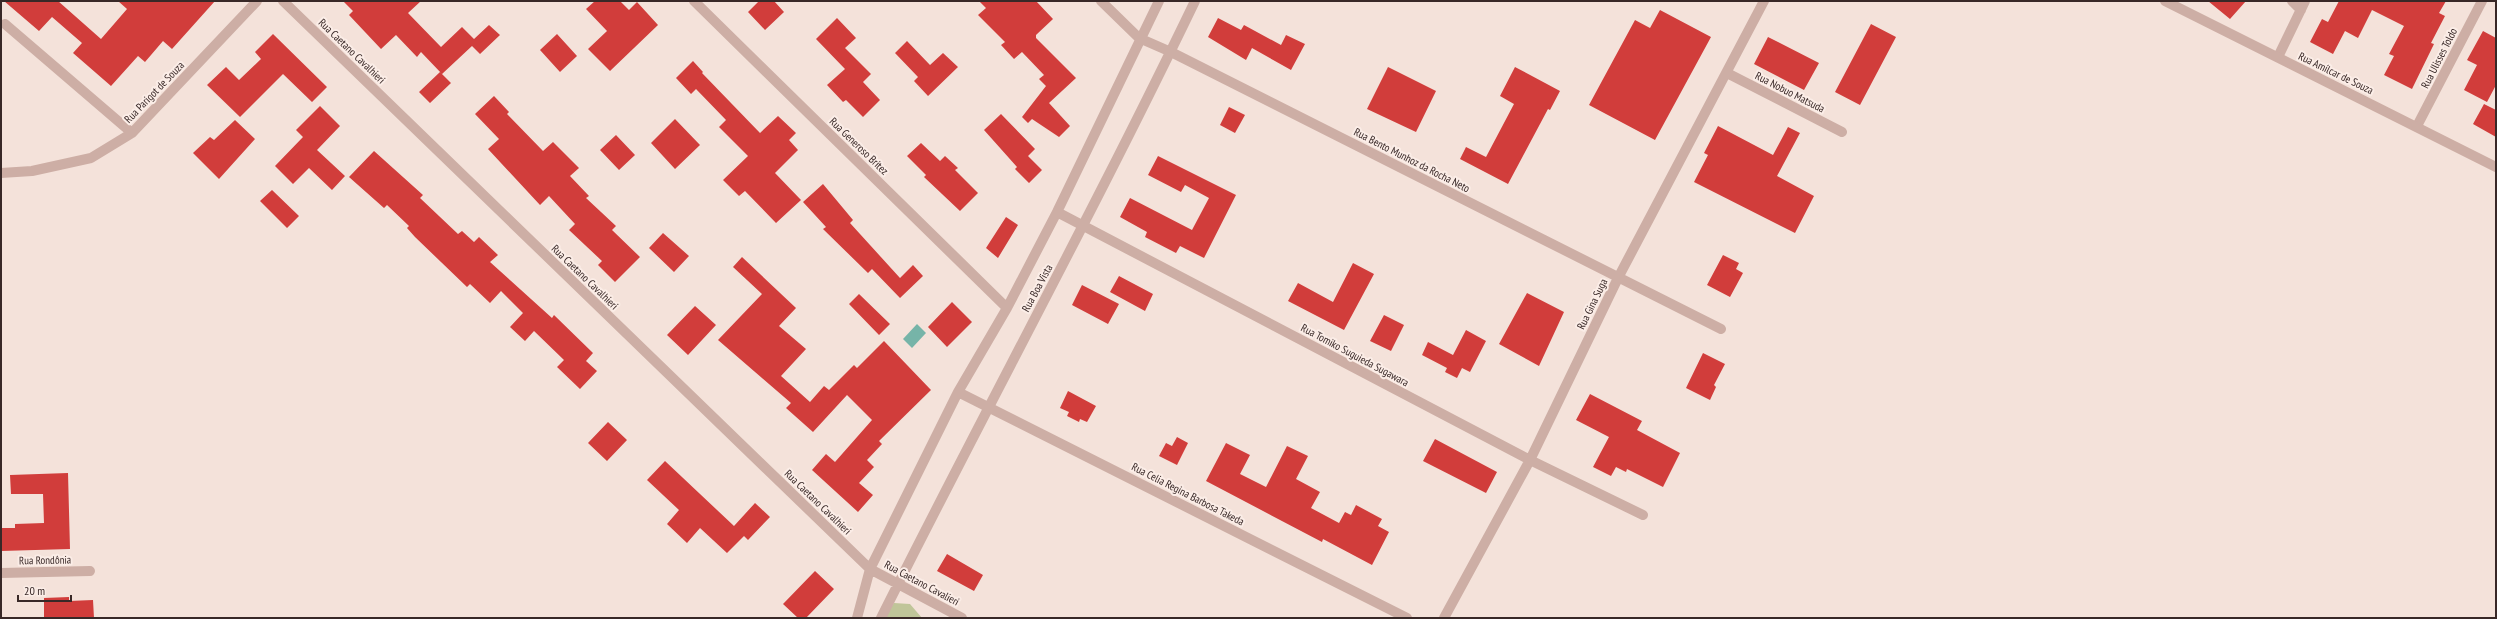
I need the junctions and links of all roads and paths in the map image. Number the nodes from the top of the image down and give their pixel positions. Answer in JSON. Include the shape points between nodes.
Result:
{"nodes":[{"id":1,"x":257,"y":1,"type":"edge"},
{"id":2,"x":283,"y":1,"type":"edge"},
{"id":3,"x":694,"y":1,"type":"edge"},
{"id":4,"x":1101,"y":1,"type":"edge"},
{"id":5,"x":1159,"y":1,"type":"edge"},
{"id":6,"x":1195,"y":1,"type":"edge"},
{"id":7,"x":1764,"y":1,"type":"edge"},
{"id":8,"x":2165,"y":1,"type":"edge"},
{"id":9,"x":2292,"y":1,"type":"edge"},
{"id":10,"x":2482,"y":1,"type":"edge"},
{"id":11,"x":2303,"y":5,"type":"edge"},
{"id":12,"x":5,"y":24,"type":"dead end"},
{"id":13,"x":1139,"y":38,"type":"junction"},
{"id":14,"x":1171,"y":52,"type":"junction"},
{"id":15,"x":2278,"y":58,"type":"junction"},
{"id":16,"x":1727,"y":73,"type":"junction"},
{"id":17,"x":2418,"y":126,"type":"junction"},
{"id":18,"x":1842,"y":132,"type":"dead end"},
{"id":19,"x":132,"y":133,"type":"junction"},
{"id":20,"x":2496,"y":167,"type":"edge"},
{"id":21,"x":1,"y":173,"type":"edge"},
{"id":22,"x":1057,"y":212,"type":"junction"},
{"id":23,"x":1084,"y":227,"type":"junction"},
{"id":24,"x":1618,"y":278,"type":"junction"},
{"id":25,"x":1007,"y":308,"type":"junction"},
{"id":26,"x":1721,"y":329,"type":"dead end"},
{"id":27,"x":958,"y":392,"type":"junction"},
{"id":28,"x":988,"y":406,"type":"junction"},
{"id":29,"x":1530,"y":460,"type":"junction"},
{"id":30,"x":1643,"y":515,"type":"dead end"},
{"id":31,"x":870,"y":569,"type":"junction"},
{"id":32,"x":90,"y":571,"type":"dead end"},
{"id":33,"x":1,"y":573,"type":"edge"},
{"id":34,"x":898,"y":585,"type":"junction"},
{"id":35,"x":857,"y":618,"type":"edge"},
{"id":36,"x":881,"y":618,"type":"edge"},
{"id":37,"x":962,"y":618,"type":"edge"},
{"id":38,"x":1407,"y":618,"type":"edge"},
{"id":39,"x":1444,"y":618,"type":"edge"}],
"edges":[{"from":1,"to":19,"type":"street","name":"Rua Parigot de Souza"},
{"from":2,"to":31,"type":"street","name":"Rua Caetano Cavalhieri"},
{"from":3,"to":25,"type":"street","name":"Rua Generoso Britez"},
{"from":4,"to":13,"type":"street","name":"Rua Bento Munhoz da Rocha Neto"},
{"from":5,"to":13,"type":"street","name":"Rua Boa Vista"},
{"from":6,"to":14,"type":"street","name":"Rua Boa Vista"},
{"from":7,"to":16,"type":"street","name":"Rua Gina Suga"},
{"from":8,"to":15,"type":"street","name":"Rua Amílcar de Souza"},
{"from":9,"to":11,"type":"street"},
{"from":10,"to":17,"type":"street","name":"Rua Ulisses Toldo"},
{"from":11,"to":15,"type":"street"},
{"from":12,"to":19,"type":"street"},
{"from":13,"to":14,"type":"street","name":"Rua Bento Munhoz da Rocha Neto"},
{"from":13,"to":22,"type":"street","name":"Rua Boa Vista"},
{"from":14,"to":23,"type":"street","name":"Rua Boa Vista"},
{"from":14,"to":24,"type":"street","name":"Rua Bento Munhoz da Rocha Neto"},
{"from":15,"to":17,"type":"street","name":"Rua Amílcar de Souza"},
{"from":16,"to":18,"type":"street","name":"Rua Nobuo Matsuda"},
{"from":16,"to":24,"type":"street","name":"Rua Gina Suga"},
{"from":17,"to":20,"type":"street","name":"Rua Amílcar de Souza"},
{"from":19,"to":21,"type":"street","name":"Rua Parigot de Souza","via":[[91,158],[32,171]]},
{"from":22,"to":23,"type":"street","name":"Rua Tomiko Suguieda Sugawara"},
{"from":22,"to":25,"type":"street","name":"Rua Boa Vista"},
{"from":23,"to":28,"type":"street","name":"Rua Boa Vista"},
{"from":23,"to":29,"type":"street","name":"Rua Tomiko Suguieda Sugawara"},
{"from":24,"to":26,"type":"street","name":"Rua Bento Munhoz da Rocha Neto"},
{"from":24,"to":29,"type":"street","name":"Rua Gina Suga"},
{"from":25,"to":27,"type":"street","name":"Rua Boa Vista"},
{"from":27,"to":28,"type":"street","name":"Rua Celia Regina Barbosa Takeda"},
{"from":27,"to":31,"type":"street","name":"Rua Boa Vista"},
{"from":28,"to":34,"type":"street","name":"Rua Boa Vista"},
{"from":28,"to":38,"type":"street","name":"Rua Celia Regina Barbosa Takeda"},
{"from":29,"to":30,"type":"street","name":"Rua Tomiko Suguieda Sugawara"},
{"from":29,"to":39,"type":"street","name":"Rua Gina Suga"},
{"from":31,"to":34,"type":"street","name":"Rua Caetano Cavalieri"},
{"from":31,"to":35,"type":"street","name":"Rua Boa Vista"},
{"from":32,"to":33,"type":"street","name":"Rua Rondônia"},
{"from":34,"to":36,"type":"street","name":"Rua Boa Vista"},
{"from":34,"to":37,"type":"street","name":"Rua Caetano Cavalieri"}]}
